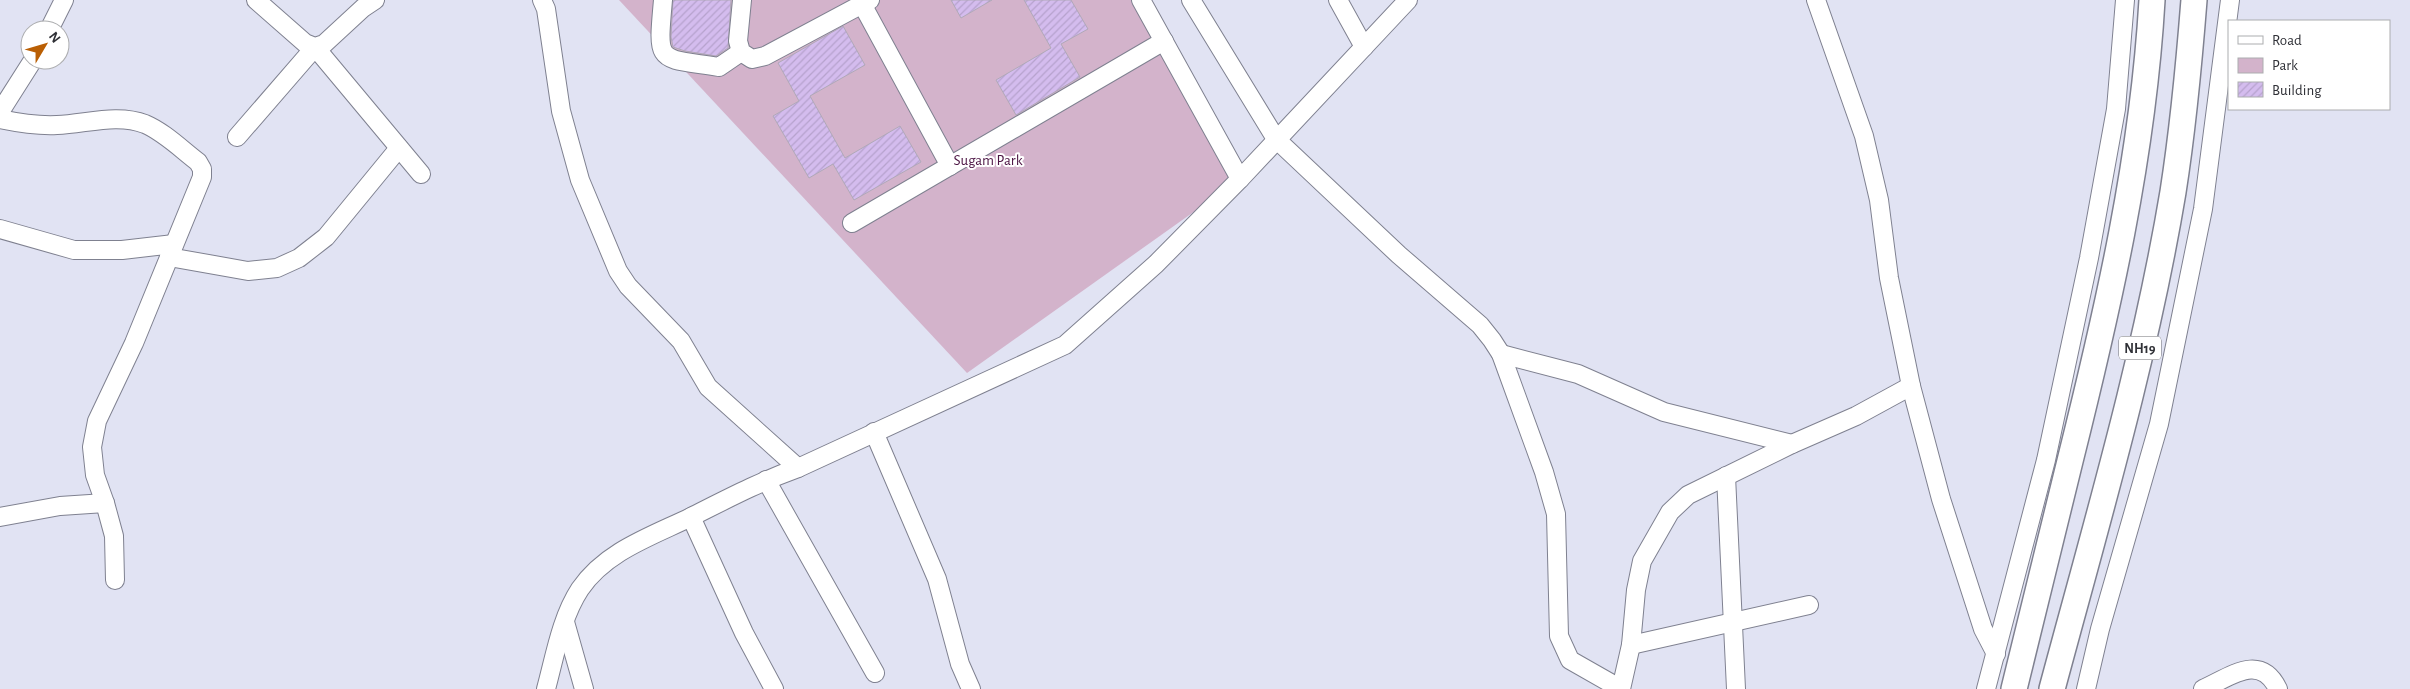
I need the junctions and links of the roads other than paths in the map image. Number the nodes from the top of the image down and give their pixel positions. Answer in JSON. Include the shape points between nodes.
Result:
{"nodes":[{"id":1,"x":64,"y":0,"type":"edge"},
{"id":2,"x":256,"y":0,"type":"edge"},
{"id":3,"x":375,"y":0,"type":"edge"},
{"id":4,"x":542,"y":0,"type":"edge"},
{"id":5,"x":663,"y":0,"type":"edge"},
{"id":6,"x":742,"y":0,"type":"edge"},
{"id":7,"x":1141,"y":0,"type":"edge"},
{"id":8,"x":1191,"y":0,"type":"edge"},
{"id":9,"x":1338,"y":0,"type":"edge"},
{"id":10,"x":1408,"y":0,"type":"edge"},
{"id":11,"x":1816,"y":0,"type":"edge"},
{"id":12,"x":2125,"y":0,"type":"edge"},
{"id":13,"x":2152,"y":0,"type":"edge"},
{"id":14,"x":2194,"y":0,"type":"edge"},
{"id":15,"x":2230,"y":0,"type":"edge"},
{"id":16,"x":866,"y":2,"type":"edge"},
{"id":17,"x":54,"y":20,"type":"edge"},
{"id":18,"x":1164,"y":41,"type":"junction"},
{"id":19,"x":315,"y":47,"type":"junction"},
{"id":20,"x":1364,"y":48,"type":"junction"},
{"id":21,"x":742,"y":52,"type":"junction"},
{"id":22,"x":27,"y":70,"type":"edge"},
{"id":23,"x":0,"y":112,"type":"edge"},
{"id":24,"x":0,"y":119,"type":"edge"},
{"id":25,"x":237,"y":137,"type":"dead end"},
{"id":26,"x":1276,"y":139,"type":"junction"},
{"id":27,"x":399,"y":148,"type":"junction"},
{"id":28,"x":950,"y":166,"type":"junction"},
{"id":29,"x":421,"y":174,"type":"dead end"},
{"id":30,"x":1240,"y":179,"type":"junction"},
{"id":31,"x":852,"y":223,"type":"dead end"},
{"id":32,"x":0,"y":229,"type":"edge"},
{"id":33,"x":171,"y":250,"type":"junction"},
{"id":34,"x":1500,"y":354,"type":"junction"},
{"id":35,"x":1911,"y":386,"type":"junction"},
{"id":36,"x":874,"y":432,"type":"junction"},
{"id":37,"x":1792,"y":444,"type":"junction"},
{"id":38,"x":798,"y":468,"type":"junction"},
{"id":39,"x":1726,"y":476,"type":"junction"},
{"id":40,"x":766,"y":480,"type":"junction"},
{"id":41,"x":105,"y":503,"type":"junction"},
{"id":42,"x":0,"y":517,"type":"edge"},
{"id":43,"x":691,"y":517,"type":"junction"},
{"id":44,"x":115,"y":580,"type":"dead end"},
{"id":45,"x":1809,"y":605,"type":"dead end"},
{"id":46,"x":564,"y":622,"type":"junction"},
{"id":47,"x":1731,"y":623,"type":"junction"},
{"id":48,"x":1630,"y":645,"type":"junction"},
{"id":49,"x":1996,"y":654,"type":"junction"},
{"id":50,"x":875,"y":673,"type":"dead end"},
{"id":51,"x":546,"y":689,"type":"edge"},
{"id":52,"x":584,"y":689,"type":"edge"},
{"id":53,"x":774,"y":689,"type":"edge"},
{"id":54,"x":971,"y":689,"type":"edge"},
{"id":55,"x":1621,"y":689,"type":"edge"},
{"id":56,"x":1736,"y":689,"type":"edge"},
{"id":57,"x":1986,"y":689,"type":"edge"},
{"id":58,"x":2014,"y":689,"type":"edge"},
{"id":59,"x":2052,"y":689,"type":"edge"},
{"id":60,"x":2088,"y":689,"type":"edge"},
{"id":61,"x":2202,"y":689,"type":"edge"},
{"id":62,"x":2278,"y":689,"type":"edge"}],
"edges":[{"from":1,"to":17,"type":"street"},
{"from":2,"to":19,"type":"street","via":[[305,43]]},
{"from":3,"to":19,"type":"street","via":[[324,44]]},
{"from":4,"to":38,"type":"street","via":[[560,112],[580,180],[618,271],[680,342],[708,387]]},
{"from":5,"to":21,"type":"street","via":[[661,52],[669,59],[719,67]]},
{"from":6,"to":21,"type":"street","via":[[738,41]]},
{"from":7,"to":18,"type":"street"},
{"from":8,"to":26,"type":"street"},
{"from":9,"to":20,"type":"street"},
{"from":10,"to":20,"type":"street"},
{"from":11,"to":35,"type":"street","via":[[1864,136],[1879,200],[1889,278]]},
{"from":12,"to":49,"type":"street","via":[[2116,108],[2089,258],[2046,460]]},
{"from":13,"to":58,"type":"highway","number":"NH19","via":[[2149,62],[2130,198],[2102,330]]},
{"from":14,"to":59,"type":"highway","number":"NH19","via":[[2187,88],[2174,183],[2152,298],[2120,435]]},
{"from":15,"to":60,"type":"street","via":[[2203,209],[2159,424],[2100,629]]},
{"from":16,"to":21,"type":"street","via":[[765,56],[752,59]]},
{"from":16,"to":28,"type":"street"},
{"from":18,"to":28,"type":"street"},
{"from":18,"to":30,"type":"street"},
{"from":19,"to":25,"type":"street"},
{"from":19,"to":27,"type":"street"},
{"from":20,"to":26,"type":"street"},
{"from":22,"to":23,"type":"street"},
{"from":24,"to":33,"type":"street","via":[[57,125],[130,120],[160,132],[198,162],[202,169],[202,177]]},
{"from":26,"to":30,"type":"street"},
{"from":26,"to":34,"type":"street","via":[[1399,255],[1480,325]]},
{"from":27,"to":29,"type":"street"},
{"from":27,"to":33,"type":"street","via":[[326,237],[299,258],[277,268],[248,270]]},
{"from":28,"to":31,"type":"street"},
{"from":30,"to":36,"type":"street","via":[[1156,264],[1065,345]]},
{"from":32,"to":33,"type":"street","via":[[74,250]]},
{"from":33,"to":41,"type":"street","via":[[134,343],[97,421],[92,447],[95,475]]},
{"from":34,"to":37,"type":"street","via":[[1578,374],[1664,412]]},
{"from":34,"to":55,"type":"street","via":[[1544,472],[1556,514],[1559,636],[1563,648],[1570,660]]},
{"from":35,"to":37,"type":"street","via":[[1856,416]]},
{"from":35,"to":49,"type":"street","via":[[1941,499],[1983,629]]},
{"from":36,"to":38,"type":"street"},
{"from":36,"to":54,"type":"street","via":[[937,579],[960,664]]},
{"from":37,"to":39,"type":"street"},
{"from":38,"to":40,"type":"street"},
{"from":39,"to":47,"type":"street"},
{"from":39,"to":48,"type":"street","via":[[1688,495],[1670,512],[1657,531],[1642,561]]},
{"from":40,"to":43,"type":"street"},
{"from":40,"to":50,"type":"street"},
{"from":41,"to":42,"type":"street","via":[[60,506]]},
{"from":41,"to":44,"type":"street","via":[[114,536]]},
{"from":43,"to":46,"type":"street","via":[[630,545],[593,573],[580,589]]},
{"from":43,"to":53,"type":"street","via":[[744,633]]},
{"from":45,"to":47,"type":"street"},
{"from":46,"to":51,"type":"street"},
{"from":46,"to":52,"type":"street"},
{"from":47,"to":48,"type":"street"},
{"from":47,"to":56,"type":"street"},
{"from":48,"to":55,"type":"street"},
{"from":49,"to":57,"type":"street"},
{"from":61,"to":62,"type":"street","via":[[2248,669],[2262,670],[2270,675]]}]}
